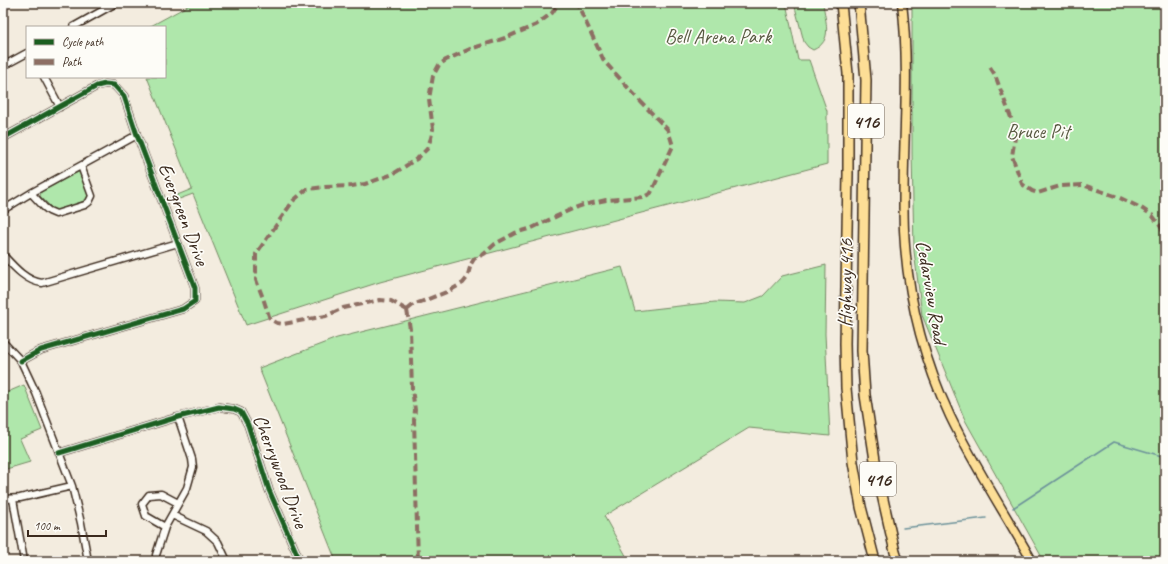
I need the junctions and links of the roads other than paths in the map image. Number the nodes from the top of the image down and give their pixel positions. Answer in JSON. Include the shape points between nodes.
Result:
{"nodes":[{"id":1,"x":116,"y":3,"type":"edge"},
{"id":2,"x":841,"y":3,"type":"edge"},
{"id":3,"x":859,"y":3,"type":"edge"},
{"id":4,"x":902,"y":3,"type":"edge"},
{"id":5,"x":75,"y":26,"type":"edge"},
{"id":6,"x":26,"y":54,"type":"edge"},
{"id":7,"x":3,"y":66,"type":"edge"},
{"id":8,"x":45,"y":78,"type":"edge"},
{"id":9,"x":60,"y":107,"type":"junction"},
{"id":10,"x":137,"y":135,"type":"junction"},
{"id":11,"x":3,"y":138,"type":"edge"},
{"id":12,"x":81,"y":166,"type":"junction"},
{"id":13,"x":31,"y":193,"type":"junction"},
{"id":14,"x":3,"y":210,"type":"edge"},
{"id":15,"x":178,"y":244,"type":"junction"},
{"id":16,"x":3,"y":255,"type":"edge"},
{"id":17,"x":3,"y":342,"type":"edge"},
{"id":18,"x":21,"y":361,"type":"junction"},
{"id":19,"x":178,"y":417,"type":"junction"},
{"id":20,"x":59,"y":453,"type":"junction"},
{"id":21,"x":72,"y":486,"type":"junction"},
{"id":22,"x":3,"y":499,"type":"edge"},
{"id":23,"x":13,"y":499,"type":"junction"},
{"id":24,"x":178,"y":504,"type":"junction"},
{"id":25,"x":172,"y":515,"type":"junction"},
{"id":26,"x":165,"y":528,"type":"junction"},
{"id":27,"x":24,"y":561,"type":"edge"},
{"id":28,"x":88,"y":561,"type":"edge"},
{"id":29,"x":156,"y":561,"type":"edge"},
{"id":30,"x":227,"y":561,"type":"edge"},
{"id":31,"x":300,"y":561,"type":"edge"},
{"id":32,"x":875,"y":561,"type":"edge"},
{"id":33,"x":898,"y":561,"type":"edge"},
{"id":34,"x":1032,"y":561,"type":"edge"}],
"edges":[{"from":1,"to":5,"type":"street"},
{"from":2,"to":32,"type":"highway","name":"Highway 416","number":"416","via":[[848,87],[846,388],[860,508]]},
{"from":3,"to":33,"type":"highway","name":"Highway 416","number":"416","via":[[866,80],[862,351],[877,473]]},
{"from":4,"to":34,"type":"main road","name":"Cedarview Road","via":[[906,73],[904,230],[917,324],[950,417]]},
{"from":6,"to":7,"type":"street"},
{"from":8,"to":9,"type":"street"},
{"from":9,"to":10,"type":"street","name":"Evergreen Drive","via":[[98,86],[114,85],[124,96]]},
{"from":9,"to":11,"type":"street","name":"Evergreen Drive"},
{"from":10,"to":12,"type":"street"},
{"from":10,"to":15,"type":"street","name":"Evergreen Drive"},
{"from":12,"to":13,"type":"street"},
{"from":12,"to":13,"type":"street","via":[[92,196],[90,202],[85,205],[56,214],[44,207]]},
{"from":13,"to":14,"type":"street"},
{"from":15,"to":16,"type":"street","via":[[42,283],[34,282],[20,272]]},
{"from":15,"to":18,"type":"street","name":"Evergreen Drive","via":[[193,279],[195,301],[183,309],[41,350]]},
{"from":17,"to":18,"type":"street"},
{"from":18,"to":20,"type":"street"},
{"from":19,"to":20,"type":"street","name":"Cherrywood Drive"},
{"from":19,"to":24,"type":"street","via":[[193,467],[187,488]]},
{"from":19,"to":31,"type":"street","name":"Cherrywood Drive","via":[[219,407],[234,408],[241,412]]},
{"from":20,"to":21,"type":"street"},
{"from":21,"to":23,"type":"street"},
{"from":21,"to":28,"type":"street"},
{"from":22,"to":23,"type":"street"},
{"from":23,"to":27,"type":"street"},
{"from":24,"to":25,"type":"street"},
{"from":24,"to":26,"type":"street","via":[[161,494],[149,495],[142,504],[146,516]]},
{"from":25,"to":26,"type":"street"},
{"from":25,"to":30,"type":"street","via":[[206,531],[218,542]]},
{"from":26,"to":29,"type":"street"}]}
